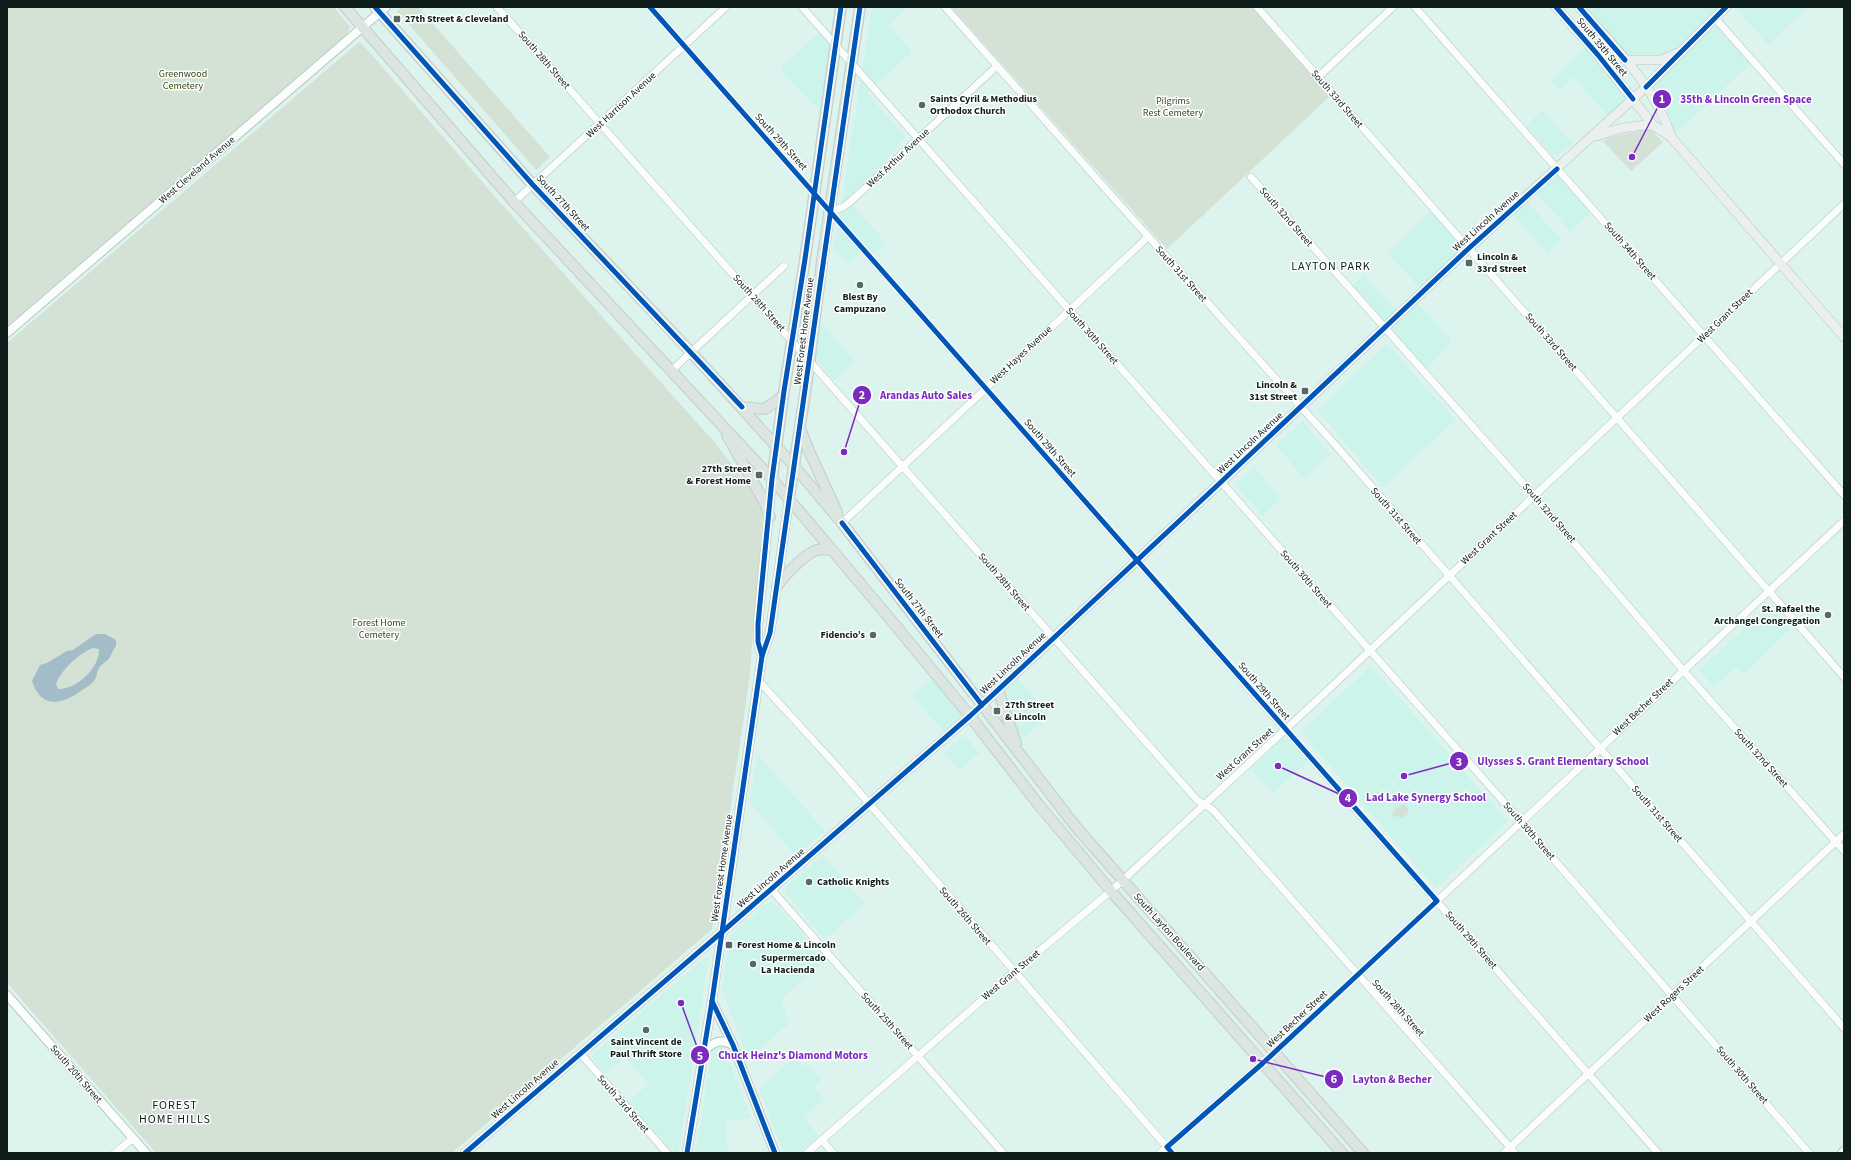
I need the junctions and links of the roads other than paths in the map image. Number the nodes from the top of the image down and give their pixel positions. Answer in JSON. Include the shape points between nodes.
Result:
{"nodes":[{"id":1,"x":345,"y":7,"type":"edge"},
{"id":2,"x":497,"y":7,"type":"edge"},
{"id":3,"x":650,"y":7,"type":"edge"},
{"id":4,"x":726,"y":7,"type":"edge"},
{"id":5,"x":802,"y":7,"type":"edge"},
{"id":6,"x":841,"y":7,"type":"edge"},
{"id":7,"x":860,"y":7,"type":"edge"},
{"id":8,"x":945,"y":7,"type":"edge"},
{"id":9,"x":1257,"y":7,"type":"edge"},
{"id":10,"x":1393,"y":7,"type":"edge"},
{"id":11,"x":1415,"y":7,"type":"edge"},
{"id":12,"x":1556,"y":7,"type":"edge"},
{"id":13,"x":1579,"y":7,"type":"edge"},
{"id":14,"x":1726,"y":7,"type":"edge"},
{"id":15,"x":380,"y":9,"type":"edge"},
{"id":16,"x":1715,"y":18,"type":"junction"},
{"id":17,"x":363,"y":27,"type":"junction"},
{"id":18,"x":836,"y":45,"type":"junction"},
{"id":19,"x":684,"y":46,"type":"junction"},
{"id":20,"x":1682,"y":51,"type":"junction"},
{"id":21,"x":1625,"y":60,"type":"junction"},
{"id":22,"x":852,"y":63,"type":"junction"},
{"id":23,"x":997,"y":66,"type":"junction"},
{"id":24,"x":1318,"y":77,"type":"junction"},
{"id":25,"x":1646,"y":87,"type":"junction"},
{"id":26,"x":1633,"y":99,"type":"junction"},
{"id":27,"x":600,"y":124,"type":"junction"},
{"id":28,"x":1653,"y":125,"type":"junction"},
{"id":29,"x":1671,"y":138,"type":"junction"},
{"id":30,"x":918,"y":139,"type":"junction"},
{"id":31,"x":1590,"y":139,"type":"junction"},
{"id":32,"x":1844,"y":164,"type":"edge"},
{"id":33,"x":1557,"y":169,"type":"junction"},
{"id":34,"x":1250,"y":177,"type":"dead end"},
{"id":35,"x":533,"y":185,"type":"junction"},
{"id":36,"x":814,"y":193,"type":"junction"},
{"id":37,"x":514,"y":202,"type":"junction"},
{"id":38,"x":1844,"y":204,"type":"edge"},
{"id":39,"x":830,"y":212,"type":"junction"},
{"id":40,"x":1148,"y":237,"type":"junction"},
{"id":41,"x":1468,"y":249,"type":"junction"},
{"id":42,"x":1780,"y":263,"type":"junction"},
{"id":43,"x":784,"y":266,"type":"dead end"},
{"id":44,"x":752,"y":296,"type":"junction"},
{"id":45,"x":1070,"y":310,"type":"junction"},
{"id":46,"x":1385,"y":328,"type":"junction"},
{"id":47,"x":7,"y":333,"type":"edge"},
{"id":48,"x":1704,"y":336,"type":"junction"},
{"id":49,"x":1844,"y":337,"type":"edge"},
{"id":50,"x":792,"y":340,"type":"junction"},
{"id":51,"x":691,"y":352,"type":"junction"},
{"id":52,"x":809,"y":360,"type":"junction"},
{"id":53,"x":672,"y":370,"type":"junction"},
{"id":54,"x":986,"y":388,"type":"junction"},
{"id":55,"x":783,"y":396,"type":"junction"},
{"id":56,"x":742,"y":407,"type":"junction"},
{"id":57,"x":1301,"y":408,"type":"junction"},
{"id":58,"x":1617,"y":418,"type":"junction"},
{"id":59,"x":718,"y":420,"type":"junction"},
{"id":60,"x":800,"y":427,"type":"junction"},
{"id":61,"x":776,"y":447,"type":"junction"},
{"id":62,"x":794,"y":466,"type":"junction"},
{"id":63,"x":903,"y":466,"type":"junction"},
{"id":64,"x":772,"y":479,"type":"junction"},
{"id":65,"x":1221,"y":482,"type":"junction"},
{"id":66,"x":1844,"y":495,"type":"edge"},
{"id":67,"x":1534,"y":496,"type":"junction"},
{"id":68,"x":790,"y":499,"type":"junction"},
{"id":69,"x":770,"y":516,"type":"junction"},
{"id":70,"x":1844,"y":521,"type":"edge"},
{"id":71,"x":842,"y":523,"type":"junction"},
{"id":72,"x":832,"y":550,"type":"junction"},
{"id":73,"x":1137,"y":560,"type":"junction"},
{"id":74,"x":1449,"y":576,"type":"junction"},
{"id":75,"x":777,"y":586,"type":"junction"},
{"id":76,"x":1768,"y":591,"type":"junction"},
{"id":77,"x":1054,"y":638,"type":"junction"},
{"id":78,"x":1369,"y":652,"type":"junction"},
{"id":79,"x":762,"y":656,"type":"junction"},
{"id":80,"x":1683,"y":670,"type":"junction"},
{"id":81,"x":1844,"y":677,"type":"edge"},
{"id":82,"x":758,"y":680,"type":"junction"},
{"id":83,"x":998,"y":690,"type":"junction"},
{"id":84,"x":982,"y":705,"type":"junction"},
{"id":85,"x":970,"y":716,"type":"junction"},
{"id":86,"x":1286,"y":729,"type":"junction"},
{"id":87,"x":1600,"y":748,"type":"junction"},
{"id":88,"x":1018,"y":752,"type":"junction"},
{"id":89,"x":869,"y":804,"type":"junction"},
{"id":90,"x":1204,"y":804,"type":"junction"},
{"id":91,"x":1521,"y":822,"type":"junction"},
{"id":92,"x":1844,"y":834,"type":"edge"},
{"id":93,"x":1836,"y":842,"type":"junction"},
{"id":94,"x":1844,"y":851,"type":"edge"},
{"id":95,"x":1123,"y":880,"type":"junction"},
{"id":96,"x":771,"y":889,"type":"junction"},
{"id":97,"x":1111,"y":891,"type":"junction"},
{"id":98,"x":1437,"y":901,"type":"junction"},
{"id":99,"x":1751,"y":920,"type":"junction"},
{"id":100,"x":722,"y":932,"type":"junction"},
{"id":101,"x":1014,"y":972,"type":"junction"},
{"id":102,"x":1357,"y":976,"type":"junction"},
{"id":103,"x":7,"y":995,"type":"edge"},
{"id":104,"x":1672,"y":996,"type":"junction"},
{"id":105,"x":712,"y":1001,"type":"junction"},
{"id":106,"x":1844,"y":1028,"type":"edge"},
{"id":107,"x":733,"y":1045,"type":"junction"},
{"id":108,"x":704,"y":1050,"type":"junction"},
{"id":109,"x":1276,"y":1052,"type":"junction"},
{"id":110,"x":580,"y":1054,"type":"junction"},
{"id":111,"x":918,"y":1056,"type":"junction"},
{"id":112,"x":1263,"y":1063,"type":"junction"},
{"id":113,"x":1589,"y":1074,"type":"junction"},
{"id":114,"x":132,"y":1138,"type":"junction"},
{"id":115,"x":822,"y":1140,"type":"junction"},
{"id":116,"x":1167,"y":1147,"type":"junction"},
{"id":117,"x":1512,"y":1150,"type":"edge"},
{"id":118,"x":115,"y":1153,"type":"edge"},
{"id":119,"x":146,"y":1153,"type":"edge"},
{"id":120,"x":465,"y":1153,"type":"edge"},
{"id":121,"x":667,"y":1153,"type":"edge"},
{"id":122,"x":687,"y":1153,"type":"edge"},
{"id":123,"x":775,"y":1153,"type":"edge"},
{"id":124,"x":807,"y":1153,"type":"edge"},
{"id":125,"x":833,"y":1153,"type":"edge"},
{"id":126,"x":1003,"y":1153,"type":"edge"},
{"id":127,"x":1160,"y":1153,"type":"edge"},
{"id":128,"x":1172,"y":1153,"type":"edge"},
{"id":129,"x":1342,"y":1153,"type":"edge"},
{"id":130,"x":1363,"y":1153,"type":"edge"},
{"id":131,"x":1504,"y":1153,"type":"edge"},
{"id":132,"x":1658,"y":1153,"type":"edge"},
{"id":133,"x":1809,"y":1153,"type":"edge"}],
"edges":[{"from":1,"to":17,"type":"main road"},
{"from":2,"to":27,"type":"street","name":"South 28th Street"},
{"from":3,"to":19,"type":"street","name":"South 29th Street"},
{"from":4,"to":19,"type":"street","name":"West Harrison Avenue"},
{"from":5,"to":18,"type":"street","name":"South 30th Street"},
{"from":6,"to":18,"type":"main road","name":"West Forest Home Avenue"},
{"from":7,"to":22,"type":"main road","name":"West Forest Home Avenue"},
{"from":8,"to":23,"type":"street","name":"South 31st Street"},
{"from":9,"to":24,"type":"street","name":"South 33rd Street"},
{"from":10,"to":24,"type":"street"},
{"from":11,"to":33,"type":"street","name":"South 34th Street"},
{"from":12,"to":26,"type":"main road","name":"South 35th Street"},
{"from":13,"to":21,"type":"main road","name":"South 35th Street"},
{"from":14,"to":16,"type":"main road","name":"West Lincoln Avenue"},
{"from":15,"to":17,"type":"street","name":"West Cleveland Avenue"},
{"from":15,"to":35,"type":"main road","name":"South 27th Street"},
{"from":16,"to":20,"type":"main road","name":"West Lincoln Avenue"},
{"from":16,"to":32,"type":"street"},
{"from":17,"to":37,"type":"main road"},
{"from":17,"to":47,"type":"street","name":"West Cleveland Avenue"},
{"from":18,"to":22,"type":"street","name":"South 30th Street"},
{"from":18,"to":36,"type":"main road","name":"West Forest Home Avenue"},
{"from":19,"to":27,"type":"street","name":"West Harrison Avenue"},
{"from":19,"to":36,"type":"street","name":"South 29th Street"},
{"from":20,"to":21,"type":"main road","via":[[1661,60]]},
{"from":20,"to":25,"type":"main road","name":"West Lincoln Avenue"},
{"from":21,"to":25,"type":"main road","name":"South 35th Street"},
{"from":22,"to":30,"type":"street","name":"South 30th Street"},
{"from":22,"to":39,"type":"main road","name":"West Forest Home Avenue"},
{"from":23,"to":30,"type":"street","name":"West Arthur Avenue"},
{"from":23,"to":40,"type":"street","name":"South 31st Street"},
{"from":24,"to":41,"type":"street","name":"South 33rd Street"},
{"from":25,"to":26,"type":"main road","name":"West Lincoln Avenue"},
{"from":25,"to":29,"type":"main road","name":"South 35th Street"},
{"from":26,"to":28,"type":"main road","name":"South 35th Street"},
{"from":26,"to":31,"type":"main road","name":"West Lincoln Avenue"},
{"from":27,"to":35,"type":"street","name":"West Harrison Avenue"},
{"from":27,"to":44,"type":"street","name":"South 28th Street"},
{"from":28,"to":29,"type":"main road","name":"South 35th Street"},
{"from":28,"to":31,"type":"main road","via":[[1607,132]]},
{"from":29,"to":42,"type":"main road","name":"South 35th Street"},
{"from":30,"to":39,"type":"street","name":"West Arthur Avenue","via":[[844,207]]},
{"from":30,"to":45,"type":"street","name":"South 30th Street"},
{"from":31,"to":33,"type":"main road","name":"West Lincoln Avenue"},
{"from":33,"to":41,"type":"main road","name":"West Lincoln Avenue"},
{"from":33,"to":48,"type":"street","name":"South 34th Street"},
{"from":34,"to":46,"type":"street","name":"South 32nd Street"},
{"from":35,"to":37,"type":"street","name":"West Harrison Avenue"},
{"from":35,"to":51,"type":"main road","name":"South 27th Street"},
{"from":36,"to":39,"type":"street","name":"South 29th Street"},
{"from":36,"to":50,"type":"main road","name":"West Forest Home Avenue"},
{"from":37,"to":53,"type":"main road"},
{"from":38,"to":42,"type":"street","name":"West Grant Street"},
{"from":39,"to":52,"type":"main road","name":"West Forest Home Avenue"},
{"from":39,"to":54,"type":"street","name":"South 29th Street"},
{"from":40,"to":45,"type":"street","name":"West Hayes Avenue"},
{"from":40,"to":57,"type":"street","name":"South 31st Street"},
{"from":41,"to":46,"type":"main road","name":"West Lincoln Avenue"},
{"from":41,"to":58,"type":"street","name":"South 33rd Street"},
{"from":42,"to":48,"type":"street","name":"West Grant Street"},
{"from":42,"to":49,"type":"main road","name":"South 35th Street"},
{"from":43,"to":44,"type":"street"},
{"from":44,"to":50,"type":"street","name":"South 28th Street"},
{"from":44,"to":51,"type":"street"},
{"from":45,"to":54,"type":"street","name":"West Hayes Avenue"},
{"from":45,"to":65,"type":"street","name":"South 30th Street"},
{"from":46,"to":57,"type":"main road","name":"West Lincoln Avenue"},
{"from":46,"to":67,"type":"street","name":"South 32nd Street"},
{"from":48,"to":58,"type":"street","name":"West Grant Street"},
{"from":48,"to":66,"type":"street","name":"South 34th Street"},
{"from":50,"to":52,"type":"street","name":"South 28th Street"},
{"from":50,"to":55,"type":"main road","name":"West Forest Home Avenue"},
{"from":51,"to":53,"type":"street"},
{"from":51,"to":56,"type":"main road","name":"South 27th Street"},
{"from":52,"to":60,"type":"main road","name":"West Forest Home Avenue"},
{"from":52,"to":63,"type":"street","name":"South 28th Street"},
{"from":53,"to":59,"type":"main road"},
{"from":54,"to":63,"type":"street","name":"West Hayes Avenue"},
{"from":54,"to":73,"type":"street","name":"South 29th Street"},
{"from":55,"to":56,"type":"main road","via":[[765,409]]},
{"from":55,"to":61,"type":"main road","name":"West Forest Home Avenue"},
{"from":56,"to":61,"type":"main road","name":"South 27th Street"},
{"from":57,"to":65,"type":"main road","name":"West Lincoln Avenue"},
{"from":57,"to":74,"type":"street","name":"South 31st Street"},
{"from":58,"to":67,"type":"street","name":"West Grant Street"},
{"from":58,"to":76,"type":"street","name":"South 33rd Street"},
{"from":59,"to":64,"type":"main road"},
{"from":59,"to":69,"type":"main road"},
{"from":60,"to":62,"type":"main road","name":"West Forest Home Avenue"},
{"from":60,"to":71,"type":"main road"},
{"from":61,"to":62,"type":"main road","name":"South 27th Street"},
{"from":61,"to":64,"type":"main road","name":"West Forest Home Avenue"},
{"from":62,"to":68,"type":"main road","name":"West Forest Home Avenue"},
{"from":62,"to":71,"type":"main road","name":"South 27th Street"},
{"from":63,"to":71,"type":"street","name":"West Hayes Avenue"},
{"from":63,"to":77,"type":"street","name":"South 28th Street"},
{"from":64,"to":68,"type":"main road"},
{"from":64,"to":69,"type":"main road","name":"West Forest Home Avenue"},
{"from":65,"to":73,"type":"main road","name":"West Lincoln Avenue"},
{"from":65,"to":78,"type":"street","name":"South 30th Street"},
{"from":67,"to":74,"type":"street","name":"West Grant Street"},
{"from":67,"to":80,"type":"street","name":"South 32nd Street"},
{"from":68,"to":72,"type":"main road"},
{"from":68,"to":75,"type":"main road","name":"West Forest Home Avenue"},
{"from":69,"to":79,"type":"main road","name":"West Forest Home Avenue","via":[[758,624],[758,642]]},
{"from":70,"to":76,"type":"street","name":"West Becher Street"},
{"from":71,"to":84,"type":"main road","name":"South 27th Street"},
{"from":72,"to":75,"type":"main road","via":[[822,549],[810,554],[783,577]]},
{"from":72,"to":85,"type":"main road"},
{"from":73,"to":77,"type":"main road","name":"West Lincoln Avenue"},
{"from":73,"to":86,"type":"street","name":"South 29th Street"},
{"from":74,"to":78,"type":"street","name":"West Grant Street"},
{"from":74,"to":87,"type":"street","name":"South 31st Street"},
{"from":75,"to":79,"type":"main road","name":"West Forest Home Avenue","via":[[770,633]]},
{"from":76,"to":80,"type":"street","name":"West Becher Street"},
{"from":76,"to":81,"type":"street","name":"South 33rd Street"},
{"from":77,"to":83,"type":"main road","name":"West Lincoln Avenue"},
{"from":77,"to":90,"type":"street","name":"South 28th Street","via":[[1197,800]]},
{"from":78,"to":86,"type":"street","name":"West Grant Street"},
{"from":78,"to":91,"type":"street","name":"South 30th Street"},
{"from":79,"to":82,"type":"main road","name":"West Forest Home Avenue"},
{"from":80,"to":87,"type":"street","name":"West Becher Street"},
{"from":80,"to":93,"type":"street","name":"South 32nd Street"},
{"from":82,"to":89,"type":"street","name":"South 26th Street"},
{"from":82,"to":100,"type":"main road","name":"West Forest Home Avenue"},
{"from":83,"to":84,"type":"main road","name":"West Lincoln Avenue"},
{"from":83,"to":88,"type":"main road"},
{"from":84,"to":85,"type":"main road","name":"West Lincoln Avenue"},
{"from":84,"to":88,"type":"main road","name":"South Layton Boulevard"},
{"from":85,"to":89,"type":"main road","name":"West Lincoln Avenue"},
{"from":85,"to":97,"type":"main road","name":"South Layton Boulevard","via":[[1038,804]]},
{"from":86,"to":90,"type":"street","name":"West Grant Street"},
{"from":86,"to":98,"type":"street","name":"South 29th Street"},
{"from":87,"to":91,"type":"street","name":"West Becher Street"},
{"from":87,"to":99,"type":"street","name":"South 31st Street"},
{"from":88,"to":95,"type":"main road","name":"South Layton Boulevard","via":[[1076,827]]},
{"from":89,"to":96,"type":"main road","name":"West Lincoln Avenue"},
{"from":89,"to":101,"type":"street","name":"South 26th Street"},
{"from":90,"to":95,"type":"street","name":"West Grant Street"},
{"from":90,"to":102,"type":"street","name":"South 28th Street"},
{"from":91,"to":98,"type":"street","name":"West Becher Street"},
{"from":91,"to":104,"type":"street","name":"South 30th Street"},
{"from":92,"to":93,"type":"street","name":"West Rogers Street"},
{"from":93,"to":94,"type":"street","name":"South 32nd Street"},
{"from":93,"to":99,"type":"street","name":"West Rogers Street"},
{"from":95,"to":97,"type":"street","name":"West Grant Street"},
{"from":95,"to":109,"type":"main road","name":"South Layton Boulevard"},
{"from":96,"to":100,"type":"main road","name":"West Lincoln Avenue"},
{"from":96,"to":111,"type":"street","name":"South 25th Street"},
{"from":97,"to":101,"type":"street","name":"West Grant Street"},
{"from":97,"to":112,"type":"main road","name":"South Layton Boulevard"},
{"from":98,"to":102,"type":"street","name":"West Becher Street"},
{"from":98,"to":113,"type":"street","name":"South 29th Street"},
{"from":99,"to":104,"type":"street","name":"West Rogers Street"},
{"from":99,"to":106,"type":"street","name":"South 31st Street"},
{"from":100,"to":105,"type":"main road","name":"West Forest Home Avenue"},
{"from":100,"to":110,"type":"main road","name":"West Lincoln Avenue"},
{"from":101,"to":111,"type":"street","name":"West Grant Street"},
{"from":101,"to":116,"type":"street","name":"South 26th Street"},
{"from":102,"to":109,"type":"street","name":"West Becher Street"},
{"from":102,"to":117,"type":"street","name":"South 28th Street"},
{"from":103,"to":114,"type":"street","name":"South 20th Street"},
{"from":104,"to":113,"type":"street","name":"West Rogers Street"},
{"from":104,"to":133,"type":"street","name":"South 30th Street"},
{"from":105,"to":107,"type":"street"},
{"from":105,"to":108,"type":"main road","name":"West Forest Home Avenue"},
{"from":107,"to":108,"type":"street","via":[[715,1042]]},
{"from":107,"to":123,"type":"street"},
{"from":108,"to":122,"type":"main road","name":"West Forest Home Avenue"},
{"from":109,"to":112,"type":"street","name":"West Becher Street"},
{"from":109,"to":130,"type":"main road","name":"South Layton Boulevard"},
{"from":110,"to":120,"type":"main road","name":"West Lincoln Avenue"},
{"from":110,"to":121,"type":"street","name":"South 23rd Street"},
{"from":111,"to":115,"type":"street","name":"West Grant Street"},
{"from":111,"to":126,"type":"street","name":"South 25th Street"},
{"from":112,"to":116,"type":"street","name":"West Becher Street"},
{"from":112,"to":129,"type":"main road","name":"South Layton Boulevard"},
{"from":113,"to":117,"type":"street","name":"West Rogers Street"},
{"from":113,"to":132,"type":"street","name":"South 29th Street"},
{"from":114,"to":118,"type":"street"},
{"from":114,"to":119,"type":"street","name":"South 20th Street"},
{"from":115,"to":124,"type":"street","name":"West Grant Street"},
{"from":115,"to":125,"type":"street"},
{"from":116,"to":127,"type":"street","name":"West Becher Street"},
{"from":116,"to":128,"type":"street","name":"South 26th Street"},
{"from":117,"to":131,"type":"street","name":"West Rogers Street"}]}
